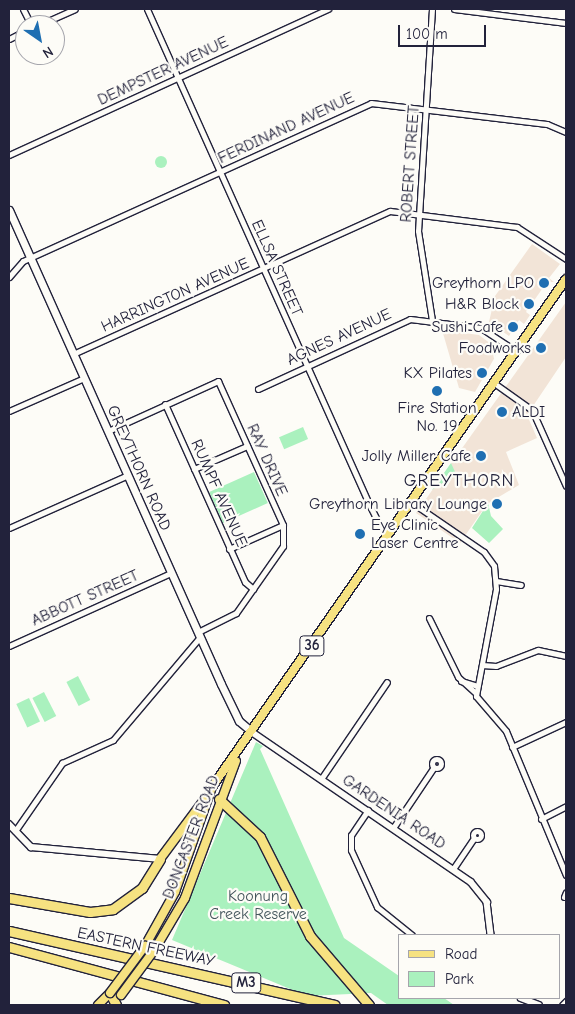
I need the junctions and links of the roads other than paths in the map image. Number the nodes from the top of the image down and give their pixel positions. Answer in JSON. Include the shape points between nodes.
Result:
{"nodes":[{"id":1,"x":75,"y":9,"type":"edge"},
{"id":2,"x":146,"y":9,"type":"edge"},
{"id":3,"x":328,"y":9,"type":"edge"},
{"id":4,"x":432,"y":9,"type":"edge"},
{"id":5,"x":454,"y":9,"type":"edge"},
{"id":6,"x":62,"y":15,"type":"edge"},
{"id":7,"x":566,"y":23,"type":"edge"},
{"id":8,"x":178,"y":78,"type":"junction"},
{"id":9,"x":426,"y":109,"type":"junction"},
{"id":10,"x":566,"y":132,"type":"edge"},
{"id":11,"x":9,"y":155,"type":"edge"},
{"id":12,"x":220,"y":172,"type":"junction"},
{"id":13,"x":9,"y":210,"type":"edge"},
{"id":14,"x":420,"y":213,"type":"junction"},
{"id":15,"x":30,"y":258,"type":"junction"},
{"id":16,"x":566,"y":259,"type":"edge"},
{"id":17,"x":263,"y":268,"type":"junction"},
{"id":18,"x":9,"y":277,"type":"edge"},
{"id":19,"x":565,"y":282,"type":"edge"},
{"id":20,"x":432,"y":320,"type":"junction"},
{"id":21,"x":516,"y":351,"type":"junction"},
{"id":22,"x":73,"y":354,"type":"junction"},
{"id":23,"x":307,"y":365,"type":"junction"},
{"id":24,"x":84,"y":378,"type":"junction"},
{"id":25,"x":494,"y":383,"type":"junction"},
{"id":26,"x":258,"y":389,"type":"dead end"},
{"id":27,"x":166,"y":404,"type":"junction"},
{"id":28,"x":9,"y":412,"type":"edge"},
{"id":29,"x":108,"y":431,"type":"junction"},
{"id":30,"x":247,"y":446,"type":"junction"},
{"id":31,"x":194,"y":469,"type":"junction"},
{"id":32,"x":128,"y":475,"type":"junction"},
{"id":33,"x":566,"y":486,"type":"edge"},
{"id":34,"x":411,"y":502,"type":"junction"},
{"id":35,"x":283,"y":525,"type":"junction"},
{"id":36,"x":9,"y":528,"type":"edge"},
{"id":37,"x":389,"y":534,"type":"junction"},
{"id":38,"x":230,"y":549,"type":"junction"},
{"id":39,"x":172,"y":573,"type":"junction"},
{"id":40,"x":496,"y":582,"type":"junction"},
{"id":41,"x":521,"y":585,"type":"dead end"},
{"id":42,"x":253,"y":589,"type":"junction"},
{"id":43,"x":429,"y":618,"type":"dead end"},
{"id":44,"x":199,"y":635,"type":"junction"},
{"id":45,"x":9,"y":646,"type":"edge"},
{"id":46,"x":566,"y":656,"type":"edge"},
{"id":47,"x":482,"y":665,"type":"junction"},
{"id":48,"x":460,"y":680,"type":"junction"},
{"id":49,"x":387,"y":682,"type":"dead end"},
{"id":50,"x":477,"y":686,"type":"junction"},
{"id":51,"x":476,"y":693,"type":"junction"},
{"id":52,"x":566,"y":722,"type":"edge"},
{"id":53,"x":252,"y":732,"type":"junction"},
{"id":54,"x":512,"y":747,"type":"junction"},
{"id":55,"x":240,"y":750,"type":"junction"},
{"id":56,"x":434,"y":767,"type":"dead end"},
{"id":57,"x":321,"y":778,"type":"junction"},
{"id":58,"x":207,"y":796,"type":"junction"},
{"id":59,"x":219,"y":800,"type":"junction"},
{"id":60,"x":566,"y":806,"type":"edge"},
{"id":61,"x":368,"y":810,"type":"junction"},
{"id":62,"x":541,"y":819,"type":"junction"},
{"id":63,"x":9,"y":824,"type":"edge"},
{"id":64,"x":393,"y":828,"type":"junction"},
{"id":65,"x":14,"y":831,"type":"junction"},
{"id":66,"x":474,"y":838,"type":"dead end"},
{"id":67,"x":160,"y":859,"type":"junction"},
{"id":68,"x":453,"y":869,"type":"junction"},
{"id":69,"x":566,"y":875,"type":"edge"},
{"id":70,"x":566,"y":892,"type":"edge"},
{"id":71,"x":9,"y":898,"type":"edge"},
{"id":72,"x":564,"y":898,"type":"dead end"},
{"id":73,"x":9,"y":931,"type":"edge"},
{"id":74,"x":411,"y":934,"type":"edge"},
{"id":75,"x":491,"y":934,"type":"edge"},
{"id":76,"x":9,"y":947,"type":"edge"},
{"id":77,"x":110,"y":993,"type":"junction"},
{"id":78,"x":524,"y":999,"type":"edge"},
{"id":79,"x":566,"y":1001,"type":"edge"},
{"id":80,"x":116,"y":1002,"type":"edge"},
{"id":81,"x":367,"y":1003,"type":"edge"},
{"id":82,"x":98,"y":1005,"type":"edge"},
{"id":83,"x":224,"y":1005,"type":"edge"},
{"id":84,"x":335,"y":1005,"type":"edge"},
{"id":85,"x":539,"y":1005,"type":"edge"},
{"id":86,"x":562,"y":1005,"type":"edge"}],
"edges":[{"from":1,"to":6,"type":"street"},
{"from":2,"to":8,"type":"street","name":"ELLSA STREET"},
{"from":3,"to":8,"type":"street","name":"DEMPSTER AVENUE"},
{"from":4,"to":9,"type":"street","name":"ROBERT STREET"},
{"from":5,"to":7,"type":"street"},
{"from":8,"to":11,"type":"street","name":"DEMPSTER AVENUE"},
{"from":8,"to":12,"type":"street","name":"ELLSA STREET"},
{"from":9,"to":10,"type":"street","name":"FERDINAND AVENUE","via":[[546,124]]},
{"from":9,"to":12,"type":"street","name":"FERDINAND AVENUE","via":[[366,105]]},
{"from":9,"to":14,"type":"street","name":"ROBERT STREET"},
{"from":12,"to":15,"type":"street","name":"FERDINAND AVENUE"},
{"from":12,"to":17,"type":"street","name":"ELLSA STREET"},
{"from":13,"to":15,"type":"main road","name":"GREYTHORN ROAD"},
{"from":14,"to":16,"type":"street","name":"HARRINGTON AVENUE","via":[[517,227]]},
{"from":14,"to":17,"type":"street","name":"HARRINGTON AVENUE","via":[[386,212]]},
{"from":14,"to":20,"type":"street","name":"ROBERT STREET","via":[[419,241]]},
{"from":15,"to":18,"type":"street","name":"FERDINAND AVENUE"},
{"from":15,"to":22,"type":"main road","name":"GREYTHORN ROAD"},
{"from":17,"to":22,"type":"street","name":"HARRINGTON AVENUE"},
{"from":17,"to":23,"type":"street","name":"ELLSA STREET"},
{"from":19,"to":21,"type":"main road","name":"DONCASTER ROAD","number":"36"},
{"from":20,"to":21,"type":"street","name":"AGNES AVENUE","via":[[482,328]]},
{"from":20,"to":23,"type":"street","name":"AGNES AVENUE","via":[[397,322]]},
{"from":21,"to":25,"type":"main road","name":"DONCASTER ROAD","number":"36"},
{"from":22,"to":24,"type":"main road","name":"GREYTHORN ROAD"},
{"from":23,"to":26,"type":"street","name":"AGNES AVENUE"},
{"from":23,"to":37,"type":"street","name":"ELLSA STREET","via":[[378,523]]},
{"from":24,"to":28,"type":"street"},
{"from":24,"to":29,"type":"main road","name":"GREYTHORN ROAD"},
{"from":25,"to":33,"type":"street","via":[[532,412]]},
{"from":25,"to":34,"type":"main road","name":"DONCASTER ROAD","number":"36"},
{"from":27,"to":29,"type":"street","name":"RAY DRIVE"},
{"from":27,"to":30,"type":"street","name":"RAY DRIVE","via":[[218,381]]},
{"from":27,"to":31,"type":"street","name":"RUMPF AVENUE"},
{"from":29,"to":32,"type":"main road","name":"GREYTHORN ROAD"},
{"from":30,"to":31,"type":"street"},
{"from":30,"to":35,"type":"street","name":"RAY DRIVE"},
{"from":31,"to":38,"type":"street","name":"RUMPF AVENUE"},
{"from":32,"to":36,"type":"street"},
{"from":32,"to":39,"type":"main road","name":"GREYTHORN ROAD"},
{"from":34,"to":37,"type":"main road","name":"DONCASTER ROAD","number":"36"},
{"from":34,"to":40,"type":"street","via":[[484,552],[494,566]]},
{"from":35,"to":38,"type":"street"},
{"from":35,"to":42,"type":"street","via":[[285,542]]},
{"from":37,"to":53,"type":"main road","name":"DONCASTER ROAD","number":"36"},
{"from":38,"to":42,"type":"street","name":"RUMPF AVENUE","via":[[245,582]]},
{"from":39,"to":44,"type":"main road","name":"GREYTHORN ROAD"},
{"from":39,"to":45,"type":"street","name":"ABBOTT STREET"},
{"from":40,"to":41,"type":"street"},
{"from":40,"to":47,"type":"street"},
{"from":42,"to":44,"type":"street","via":[[234,616]]},
{"from":43,"to":48,"type":"street"},
{"from":44,"to":53,"type":"main road","name":"GREYTHORN ROAD","via":[[239,721]]},
{"from":44,"to":65,"type":"street","via":[[113,740],[62,763]]},
{"from":46,"to":47,"type":"street","via":[[538,650],[496,666]]},
{"from":47,"to":50,"type":"street"},
{"from":48,"to":50,"type":"street"},
{"from":48,"to":51,"type":"street"},
{"from":49,"to":57,"type":"street"},
{"from":50,"to":51,"type":"street"},
{"from":51,"to":54,"type":"street","via":[[500,721]]},
{"from":52,"to":54,"type":"street"},
{"from":53,"to":55,"type":"main road","name":"DONCASTER ROAD","number":"36"},
{"from":53,"to":57,"type":"street","name":"GARDENIA ROAD"},
{"from":54,"to":62,"type":"street"},
{"from":55,"to":58,"type":"main road","name":"DONCASTER ROAD","number":"36"},
{"from":55,"to":59,"type":"main road","name":"DONCASTER ROAD","number":"36"},
{"from":56,"to":64,"type":"street"},
{"from":57,"to":61,"type":"street","name":"GARDENIA ROAD"},
{"from":58,"to":59,"type":"main road"},
{"from":58,"to":67,"type":"main road","name":"DONCASTER ROAD","number":"36"},
{"from":58,"to":77,"type":"main road","name":"DONCASTER ROAD","number":"36","bridge":true,"via":[[175,892],[145,946]]},
{"from":59,"to":80,"type":"main road","name":"DONCASTER ROAD","number":"36","bridge":true,"via":[[185,898],[155,949]]},
{"from":59,"to":81,"type":"highway","via":[[260,836],[310,936]]},
{"from":60,"to":62,"type":"street"},
{"from":61,"to":64,"type":"street","name":"GARDENIA ROAD"},
{"from":61,"to":74,"type":"street","via":[[351,835],[350,850],[377,907]]},
{"from":62,"to":69,"type":"street"},
{"from":63,"to":65,"type":"street"},
{"from":64,"to":68,"type":"street","name":"GARDENIA ROAD"},
{"from":65,"to":67,"type":"street","via":[[33,847]]},
{"from":66,"to":68,"type":"street"},
{"from":67,"to":71,"type":"highway","number":"36","via":[[142,888],[125,903],[90,912]]},
{"from":68,"to":75,"type":"street","name":"GARDENIA ROAD","via":[[484,895]]},
{"from":70,"to":72,"type":"street"},
{"from":73,"to":84,"type":"highway","name":"EASTERN FREEWAY","number":"M3"},
{"from":76,"to":83,"type":"highway","name":"EASTERN FREEWAY","number":"M3"},
{"from":77,"to":80,"type":"highway"},
{"from":77,"to":82,"type":"main road","name":"DONCASTER ROAD","number":"36"},
{"from":78,"to":85,"type":"street"},
{"from":79,"to":86,"type":"street"}]}
